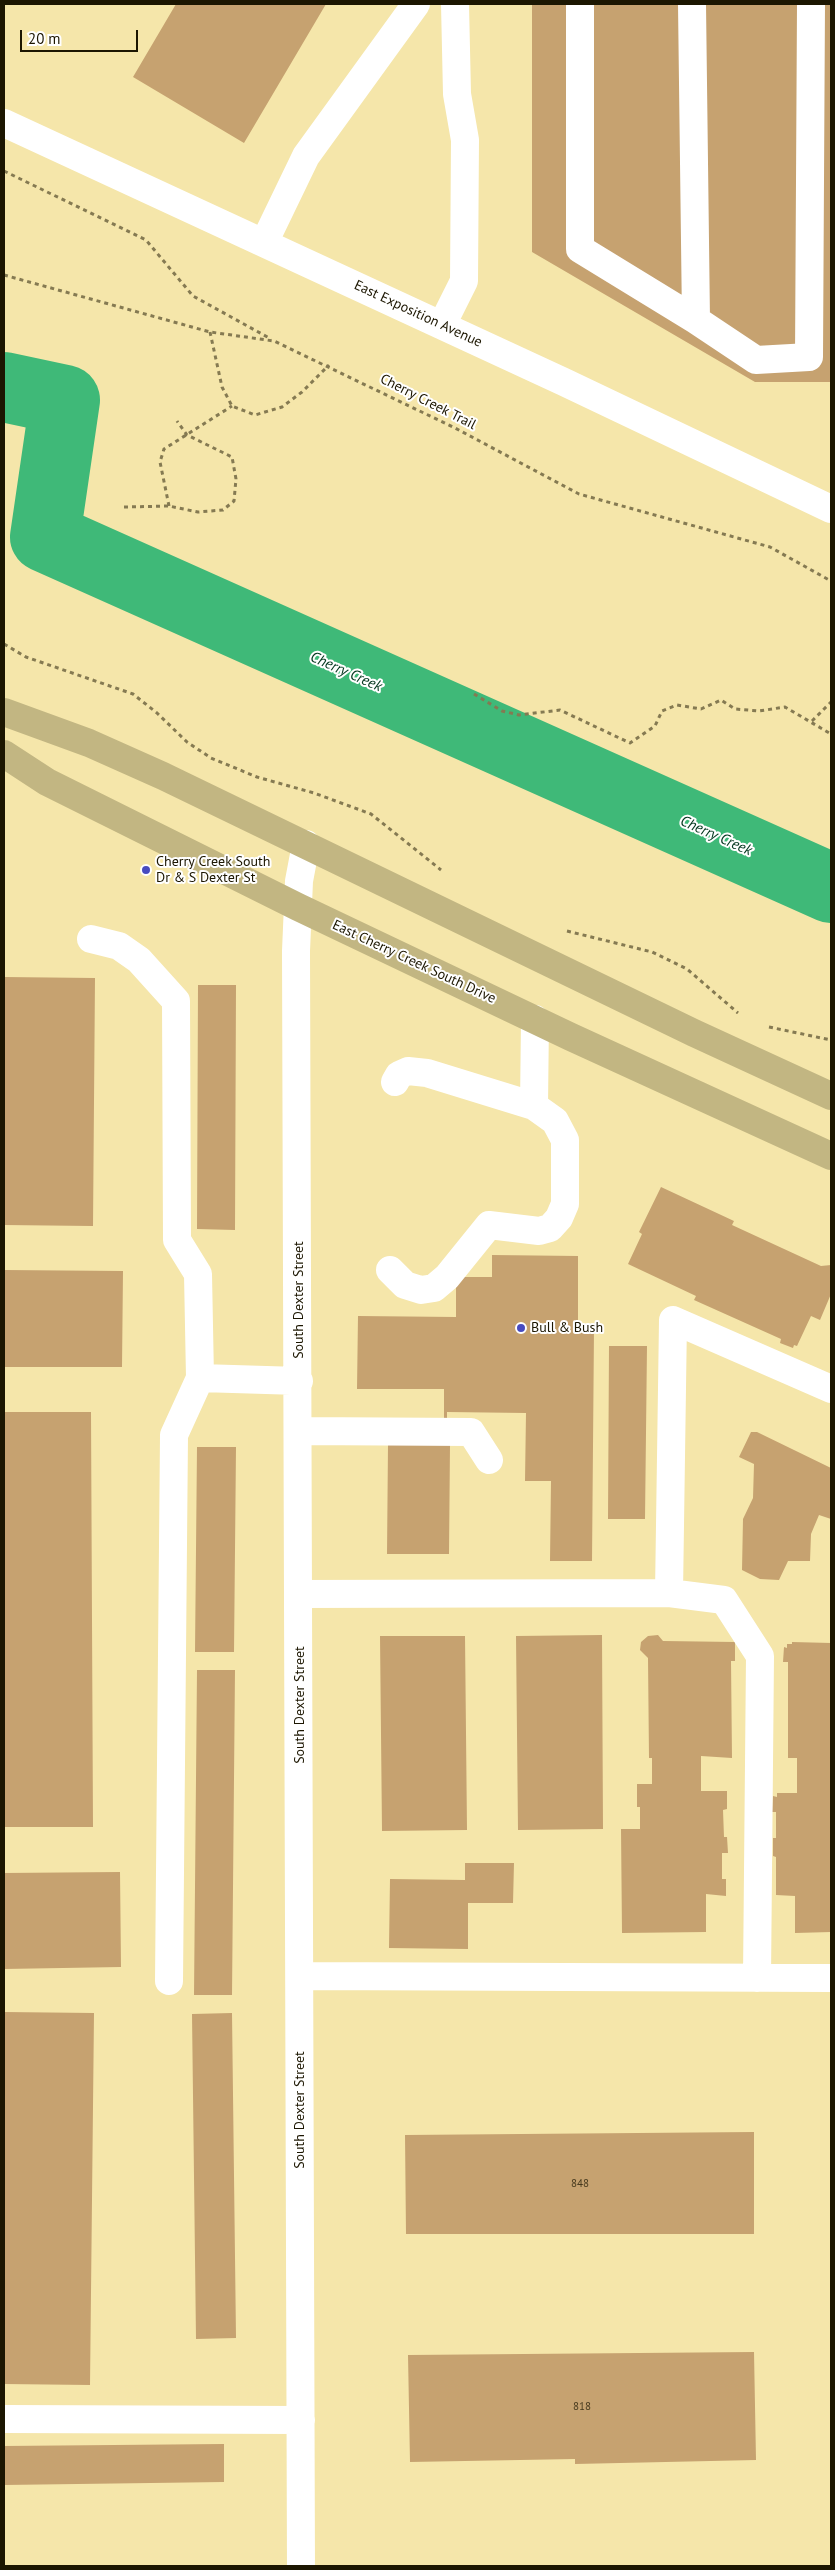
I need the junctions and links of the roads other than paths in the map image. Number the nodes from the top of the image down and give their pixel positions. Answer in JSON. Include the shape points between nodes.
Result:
{"nodes":[{"id":1,"x":416,"y":4,"type":"edge"},
{"id":2,"x":455,"y":4,"type":"edge"},
{"id":3,"x":580,"y":4,"type":"edge"},
{"id":4,"x":692,"y":4,"type":"edge"},
{"id":5,"x":811,"y":4,"type":"edge"},
{"id":6,"x":4,"y":123,"type":"edge"},
{"id":7,"x":264,"y":243,"type":"junction"},
{"id":8,"x":696,"y":320,"type":"junction"},
{"id":9,"x":442,"y":325,"type":"junction"},
{"id":10,"x":831,"y":509,"type":"edge"},
{"id":11,"x":4,"y":712,"type":"edge"},
{"id":12,"x":4,"y":754,"type":"edge"},
{"id":13,"x":306,"y":844,"type":"junction"},
{"id":14,"x":298,"y":907,"type":"junction"},
{"id":15,"x":91,"y":939,"type":"dead end"},
{"id":16,"x":535,"y":1020,"type":"junction"},
{"id":17,"x":395,"y":1082,"type":"dead end"},
{"id":18,"x":831,"y":1096,"type":"edge"},
{"id":19,"x":534,"y":1106,"type":"junction"},
{"id":20,"x":831,"y":1156,"type":"edge"},
{"id":21,"x":390,"y":1270,"type":"dead end"},
{"id":22,"x":200,"y":1378,"type":"junction"},
{"id":23,"x":299,"y":1381,"type":"junction"},
{"id":24,"x":831,"y":1388,"type":"edge"},
{"id":25,"x":299,"y":1430,"type":"junction"},
{"id":26,"x":489,"y":1460,"type":"dead end"},
{"id":27,"x":669,"y":1593,"type":"junction"},
{"id":28,"x":300,"y":1594,"type":"junction"},
{"id":29,"x":300,"y":1976,"type":"junction"},
{"id":30,"x":757,"y":1978,"type":"junction"},
{"id":31,"x":831,"y":1978,"type":"edge"},
{"id":32,"x":170,"y":1981,"type":"dead end"},
{"id":33,"x":4,"y":2419,"type":"edge"},
{"id":34,"x":301,"y":2420,"type":"junction"},
{"id":35,"x":301,"y":2566,"type":"edge"}],
"edges":[{"from":1,"to":7,"type":"street","via":[[306,156]]},
{"from":2,"to":9,"type":"street","via":[[457,94],[465,140],[464,281]]},
{"from":3,"to":8,"type":"street","via":[[580,249]]},
{"from":4,"to":8,"type":"street"},
{"from":5,"to":8,"type":"street","via":[[809,357],[756,360]]},
{"from":6,"to":7,"type":"street","name":"East Exposition Avenue"},
{"from":7,"to":9,"type":"street","name":"East Exposition Avenue"},
{"from":9,"to":10,"type":"street","name":"East Exposition Avenue"},
{"from":11,"to":13,"type":"main road","via":[[89,743]]},
{"from":12,"to":14,"type":"main road","name":"East Cherry Creek South Drive","via":[[47,782]]},
{"from":13,"to":14,"type":"street","name":"South Dexter Street"},
{"from":13,"to":18,"type":"main road"},
{"from":14,"to":16,"type":"main road","name":"East Cherry Creek South Drive"},
{"from":14,"to":23,"type":"street","name":"South Dexter Street"},
{"from":15,"to":22,"type":"street","via":[[119,946],[139,960],[176,1001],[176,1240],[198,1274]]},
{"from":16,"to":19,"type":"street"},
{"from":16,"to":20,"type":"main road","name":"East Cherry Creek South Drive"},
{"from":17,"to":19,"type":"street","via":[[399,1075],[408,1071],[418,1072]]},
{"from":19,"to":21,"type":"street","via":[[555,1121],[566,1140],[565,1204],[559,1218],[550,1228],[539,1230],[489,1225],[447,1278],[434,1288],[421,1290],[405,1285]]},
{"from":22,"to":23,"type":"street"},
{"from":22,"to":32,"type":"street","via":[[174,1435]]},
{"from":23,"to":25,"type":"street","name":"South Dexter Street"},
{"from":24,"to":27,"type":"street","via":[[673,1320]]},
{"from":25,"to":26,"type":"street","via":[[471,1432]]},
{"from":25,"to":28,"type":"street","name":"South Dexter Street"},
{"from":27,"to":28,"type":"street"},
{"from":27,"to":30,"type":"street","via":[[724,1600],[760,1656]]},
{"from":28,"to":29,"type":"street","name":"South Dexter Street"},
{"from":29,"to":30,"type":"street"},
{"from":29,"to":34,"type":"street","name":"South Dexter Street"},
{"from":30,"to":31,"type":"street"},
{"from":33,"to":34,"type":"street"},
{"from":34,"to":35,"type":"street","name":"South Dexter Street"}]}
